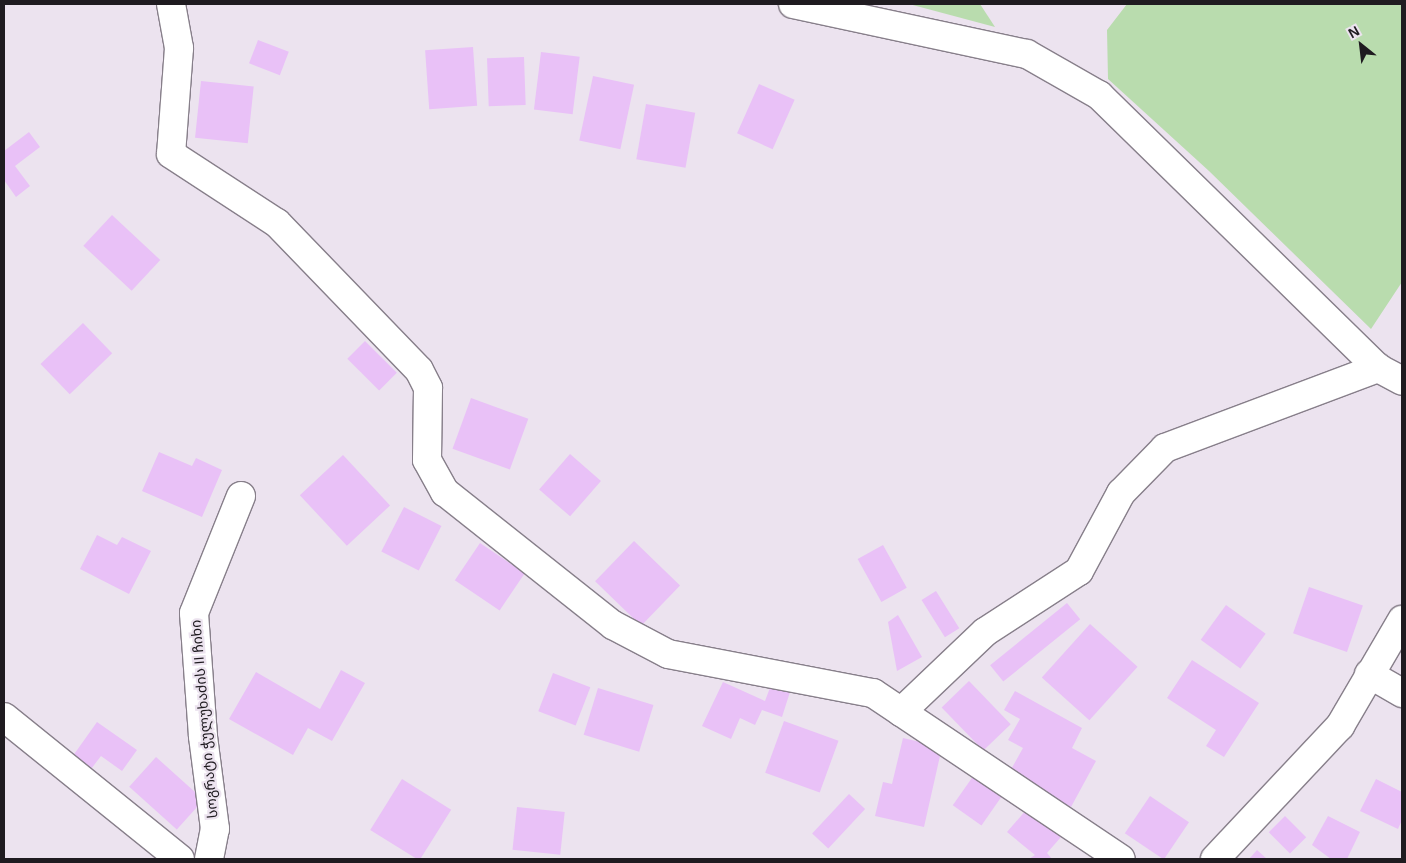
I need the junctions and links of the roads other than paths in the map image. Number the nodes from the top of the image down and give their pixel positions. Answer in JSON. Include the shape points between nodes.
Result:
{"nodes":[{"id":1,"x":171,"y":4,"type":"edge"},
{"id":2,"x":793,"y":4,"type":"edge"},
{"id":3,"x":1378,"y":368,"type":"junction"},
{"id":4,"x":1402,"y":380,"type":"edge"},
{"id":5,"x":242,"y":496,"type":"dead end"},
{"id":6,"x":1402,"y":620,"type":"edge"},
{"id":7,"x":1369,"y":674,"type":"junction"},
{"id":8,"x":1402,"y":693,"type":"edge"},
{"id":9,"x":901,"y":712,"type":"junction"},
{"id":10,"x":4,"y":717,"type":"edge"},
{"id":11,"x":180,"y":859,"type":"edge"},
{"id":12,"x":209,"y":859,"type":"edge"},
{"id":13,"x":1121,"y":859,"type":"edge"},
{"id":14,"x":1215,"y":859,"type":"edge"}],
"edges":[{"from":1,"to":9,"type":"street","via":[[179,48],[172,154],[277,223],[419,370],[428,388],[427,460],[445,492],[613,625],[668,654],[873,693]]},
{"from":2,"to":3,"type":"street","via":[[1027,54],[1099,95]]},
{"from":3,"to":4,"type":"street"},
{"from":3,"to":9,"type":"street","via":[[1165,448],[1121,493],[1078,570],[985,632]]},
{"from":5,"to":12,"type":"street","name":"სოგრატი ჭულუხაძის II ჩიხი","via":[[194,613],[203,736],[215,829]]},
{"from":6,"to":7,"type":"street"},
{"from":7,"to":8,"type":"street"},
{"from":7,"to":14,"type":"street","via":[[1340,726]]},
{"from":9,"to":13,"type":"street"},
{"from":10,"to":11,"type":"street"}]}
